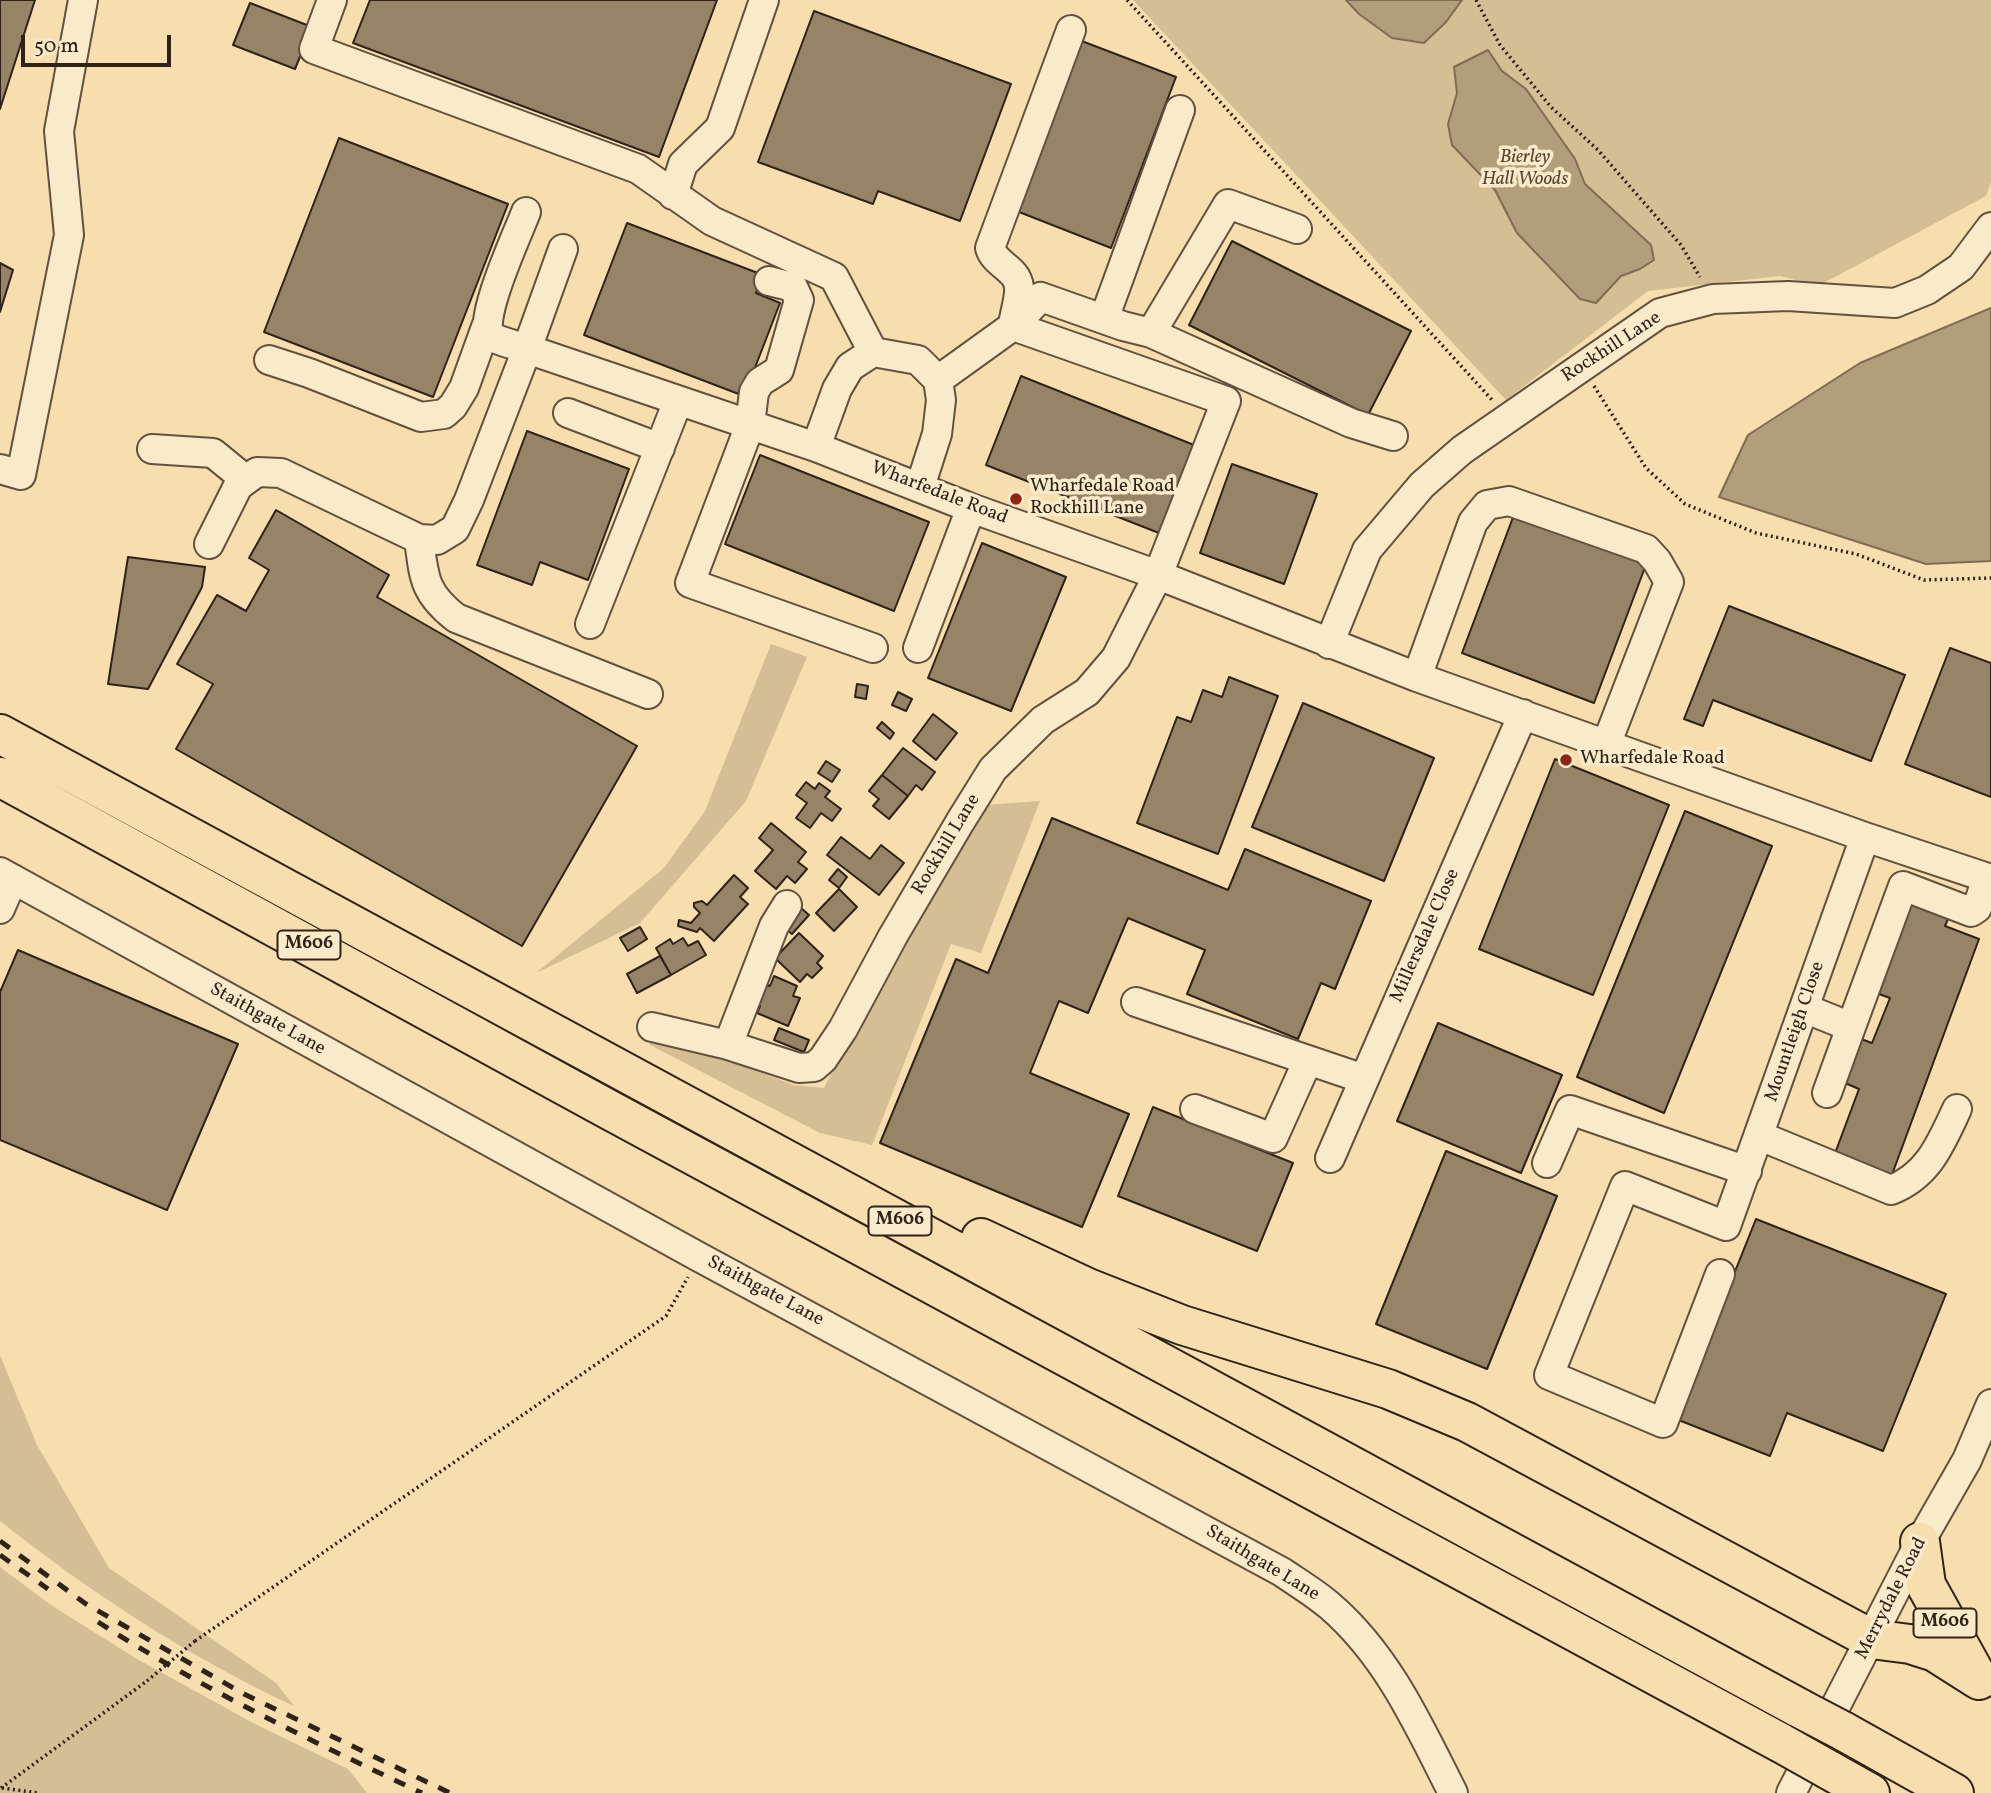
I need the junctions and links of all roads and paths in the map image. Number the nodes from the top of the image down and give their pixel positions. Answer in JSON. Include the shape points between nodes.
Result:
{"nodes":[{"id":1,"x":83,"y":0,"type":"edge"},
{"id":2,"x":332,"y":0,"type":"edge"},
{"id":3,"x":764,"y":0,"type":"edge"},
{"id":4,"x":1127,"y":0,"type":"edge"},
{"id":5,"x":1476,"y":0,"type":"edge"},
{"id":6,"x":1071,"y":30,"type":"dead end"},
{"id":7,"x":1180,"y":110,"type":"dead end"},
{"id":8,"x":666,"y":190,"type":"junction"},
{"id":9,"x":526,"y":212,"type":"dead end"},
{"id":10,"x":1991,"y":227,"type":"edge"},
{"id":11,"x":1297,"y":229,"type":"dead end"},
{"id":12,"x":562,"y":249,"type":"dead end"},
{"id":13,"x":769,"y":281,"type":"dead end"},
{"id":14,"x":1713,"y":299,"type":"junction"},
{"id":15,"x":1104,"y":319,"type":"junction"},
{"id":16,"x":1013,"y":326,"type":"junction"},
{"id":17,"x":486,"y":327,"type":"junction"},
{"id":18,"x":1151,"y":333,"type":"junction"},
{"id":19,"x":527,"y":349,"type":"junction"},
{"id":20,"x":873,"y":352,"type":"junction"},
{"id":21,"x":269,"y":360,"type":"dead end"},
{"id":22,"x":1582,"y":366,"type":"junction"},
{"id":23,"x":938,"y":380,"type":"junction"},
{"id":24,"x":678,"y":401,"type":"junction"},
{"id":25,"x":568,"y":413,"type":"dead end"},
{"id":26,"x":1509,"y":418,"type":"junction"},
{"id":27,"x":750,"y":425,"type":"junction"},
{"id":28,"x":1393,"y":436,"type":"dead end"},
{"id":29,"x":816,"y":447,"type":"junction"},
{"id":30,"x":660,"y":448,"type":"junction"},
{"id":31,"x":152,"y":449,"type":"dead end"},
{"id":32,"x":0,"y":469,"type":"edge"},
{"id":33,"x":246,"y":480,"type":"junction"},
{"id":34,"x":920,"y":486,"type":"junction"},
{"id":35,"x":971,"y":508,"type":"junction"},
{"id":36,"x":419,"y":539,"type":"junction"},
{"id":37,"x":209,"y":544,"type":"dead end"},
{"id":38,"x":1158,"y":575,"type":"junction"},
{"id":39,"x":1991,"y":578,"type":"edge"},
{"id":40,"x":590,"y":624,"type":"dead end"},
{"id":41,"x":1329,"y":644,"type":"junction"},
{"id":42,"x":873,"y":648,"type":"dead end"},
{"id":43,"x":918,"y":648,"type":"dead end"},
{"id":44,"x":1417,"y":677,"type":"junction"},
{"id":45,"x":648,"y":694,"type":"dead end"},
{"id":46,"x":1523,"y":715,"type":"junction"},
{"id":47,"x":0,"y":734,"type":"edge"},
{"id":48,"x":1606,"y":745,"type":"junction"},
{"id":49,"x":0,"y":777,"type":"edge"},
{"id":50,"x":1865,"y":837,"type":"junction"},
{"id":51,"x":6,"y":876,"type":"edge"},
{"id":52,"x":1989,"y":879,"type":"edge"},
{"id":53,"x":787,"y":905,"type":"dead end"},
{"id":54,"x":0,"y":909,"type":"edge"},
{"id":55,"x":1136,"y":1002,"type":"dead end"},
{"id":56,"x":1804,"y":1008,"type":"junction"},
{"id":57,"x":652,"y":1027,"type":"dead end"},
{"id":58,"x":1851,"y":1027,"type":"junction"},
{"id":59,"x":729,"y":1045,"type":"junction"},
{"id":60,"x":1308,"y":1060,"type":"junction"},
{"id":61,"x":1364,"y":1079,"type":"junction"},
{"id":62,"x":1826,"y":1093,"type":"dead end"},
{"id":63,"x":1195,"y":1109,"type":"dead end"},
{"id":64,"x":1957,"y":1109,"type":"dead end"},
{"id":65,"x":1760,"y":1136,"type":"junction"},
{"id":66,"x":1330,"y":1158,"type":"dead end"},
{"id":67,"x":1547,"y":1163,"type":"dead end"},
{"id":68,"x":802,"y":1168,"type":"junction"},
{"id":69,"x":1747,"y":1171,"type":"junction"},
{"id":70,"x":699,"y":1257,"type":"junction"},
{"id":71,"x":1720,"y":1274,"type":"dead end"},
{"id":72,"x":1991,"y":1404,"type":"edge"},
{"id":73,"x":1920,"y":1542,"type":"junction"},
{"id":74,"x":1871,"y":1639,"type":"junction"},
{"id":75,"x":1985,"y":1688,"type":"edge"},
{"id":76,"x":1,"y":1787,"type":"edge"},
{"id":77,"x":38,"y":1793,"type":"edge"},
{"id":78,"x":1452,"y":1793,"type":"edge"},
{"id":79,"x":1790,"y":1793,"type":"edge"},
{"id":80,"x":1870,"y":1793,"type":"edge"},
{"id":81,"x":1954,"y":1793,"type":"edge"}],
"edges":[{"from":1,"to":32,"type":"street","via":[[59,131],[69,235],[22,475]]},
{"from":2,"to":8,"type":"street","via":[[314,49],[638,169]]},
{"from":3,"to":8,"type":"street","via":[[720,128],[683,164]]},
{"from":4,"to":26,"type":"path"},
{"from":5,"to":14,"type":"path","via":[[1500,45],[1551,107],[1598,150],[1681,245]]},
{"from":6,"to":16,"type":"street","via":[[990,248],[993,256],[1015,273],[1019,288]]},
{"from":7,"to":15,"type":"street"},
{"from":8,"to":20,"type":"street","via":[[712,221],[834,277]]},
{"from":9,"to":17,"type":"street"},
{"from":10,"to":14,"type":"street","name":"Rockhill Lane","via":[[1961,267],[1927,290],[1895,303],[1788,296]]},
{"from":11,"to":18,"type":"street","via":[[1228,204]]},
{"from":12,"to":19,"type":"street"},
{"from":13,"to":27,"type":"street","via":[[793,287],[799,300],[779,370],[760,382],[754,392]]},
{"from":14,"to":22,"type":"street","name":"Rockhill Lane","via":[[1660,313]]},
{"from":15,"to":16,"type":"street","via":[[1041,298]]},
{"from":15,"to":18,"type":"street"},
{"from":16,"to":23,"type":"street"},
{"from":16,"to":38,"type":"street","name":"Rockhill Lane","via":[[1226,401]]},
{"from":17,"to":19,"type":"street","name":"Wharfedale Road","via":[[491,336]]},
{"from":17,"to":21,"type":"street","via":[[464,388],[444,414],[421,417]]},
{"from":18,"to":28,"type":"street","via":[[1351,423]]},
{"from":19,"to":24,"type":"street","name":"Wharfedale Road"},
{"from":19,"to":36,"type":"street","via":[[454,529],[437,540]]},
{"from":20,"to":23,"type":"street","via":[[918,360]]},
{"from":20,"to":29,"type":"street","via":[[850,367],[836,389]]},
{"from":22,"to":26,"type":"street","name":"Rockhill Lane"},
{"from":22,"to":39,"type":"path","via":[[1646,468],[1685,504],[1756,533],[1856,554],[1924,580]]},
{"from":23,"to":34,"type":"street","via":[[937,434]]},
{"from":24,"to":27,"type":"street","name":"Wharfedale Road"},
{"from":24,"to":30,"type":"street"},
{"from":25,"to":30,"type":"street"},
{"from":26,"to":41,"type":"street","name":"Rockhill Lane","via":[[1422,485],[1367,550]]},
{"from":27,"to":29,"type":"street","name":"Wharfedale Road"},
{"from":27,"to":42,"type":"street","via":[[690,583]]},
{"from":29,"to":34,"type":"street","name":"Wharfedale Road"},
{"from":30,"to":40,"type":"street"},
{"from":31,"to":33,"type":"street","via":[[213,453]]},
{"from":33,"to":36,"type":"street","via":[[257,472],[281,473]]},
{"from":33,"to":37,"type":"street","via":[[238,486]]},
{"from":34,"to":35,"type":"street","name":"Wharfedale Road"},
{"from":35,"to":38,"type":"street","name":"Wharfedale Road"},
{"from":35,"to":43,"type":"street"},
{"from":36,"to":45,"type":"street","via":[[424,580],[439,604],[456,618]]},
{"from":38,"to":41,"type":"street","name":"Wharfedale Road"},
{"from":38,"to":59,"type":"street","name":"Rockhill Lane","via":[[1116,658],[1087,692],[1043,720],[993,769],[823,1059],[814,1067],[799,1068]]},
{"from":41,"to":44,"type":"street","name":"Wharfedale Road"},
{"from":44,"to":46,"type":"street","name":"Wharfedale Road"},
{"from":44,"to":48,"type":"street","via":[[1473,522],[1487,505],[1509,501],[1646,549],[1669,582]]},
{"from":46,"to":48,"type":"street","name":"Wharfedale Road"},
{"from":46,"to":61,"type":"street","name":"Millersdale Close"},
{"from":47,"to":68,"type":"highway","number":"M606"},
{"from":48,"to":50,"type":"street","name":"Wharfedale Road"},
{"from":49,"to":80,"type":"highway","number":"M606","bridge":true},
{"from":50,"to":52,"type":"street","name":"Wharfedale Road"},
{"from":50,"to":56,"type":"street","name":"Mountleigh Close"},
{"from":51,"to":54,"type":"street"},
{"from":51,"to":70,"type":"street","name":"Staithgate Lane"},
{"from":52,"to":58,"type":"street","via":[[1971,912],[1903,887]]},
{"from":53,"to":59,"type":"street"},
{"from":55,"to":60,"type":"street"},
{"from":56,"to":58,"type":"street"},
{"from":56,"to":65,"type":"street","name":"Mountleigh Close"},
{"from":57,"to":59,"type":"street","name":"Rockhill Lane"},
{"from":58,"to":62,"type":"street"},
{"from":60,"to":61,"type":"street"},
{"from":60,"to":63,"type":"street","via":[[1273,1138]]},
{"from":61,"to":66,"type":"street","name":"Millersdale Close"},
{"from":64,"to":65,"type":"street","via":[[1934,1157],[1891,1190]]},
{"from":65,"to":69,"type":"street","name":"Mountleigh Close"},
{"from":67,"to":69,"type":"street","via":[[1570,1111]]},
{"from":68,"to":74,"type":"highway","number":"M606","via":[[916,1208],[1088,1288],[1182,1325],[1388,1389],[1467,1422]]},
{"from":68,"to":81,"type":"highway","number":"M606","bridge":true},
{"from":69,"to":71,"type":"street","name":"Mountleigh Close","via":[[1727,1226],[1625,1186],[1549,1375],[1663,1423]]},
{"from":70,"to":76,"type":"path","bridge":true,"via":[[666,1316],[195,1641]]},
{"from":70,"to":78,"type":"street","name":"Staithgate Lane","via":[[1250,1554],[1331,1606],[1382,1662]]},
{"from":72,"to":73,"type":"street","name":"Merrydale Road","via":[[1967,1460]]},
{"from":73,"to":74,"type":"street","name":"Merrydale Road"},
{"from":73,"to":75,"type":"highway","number":"M606","via":[[1926,1585]]},
{"from":74,"to":75,"type":"highway","number":"M606","via":[[1935,1653]]},
{"from":74,"to":79,"type":"street","name":"Merrydale Road"},
{"from":76,"to":77,"type":"path"}]}
